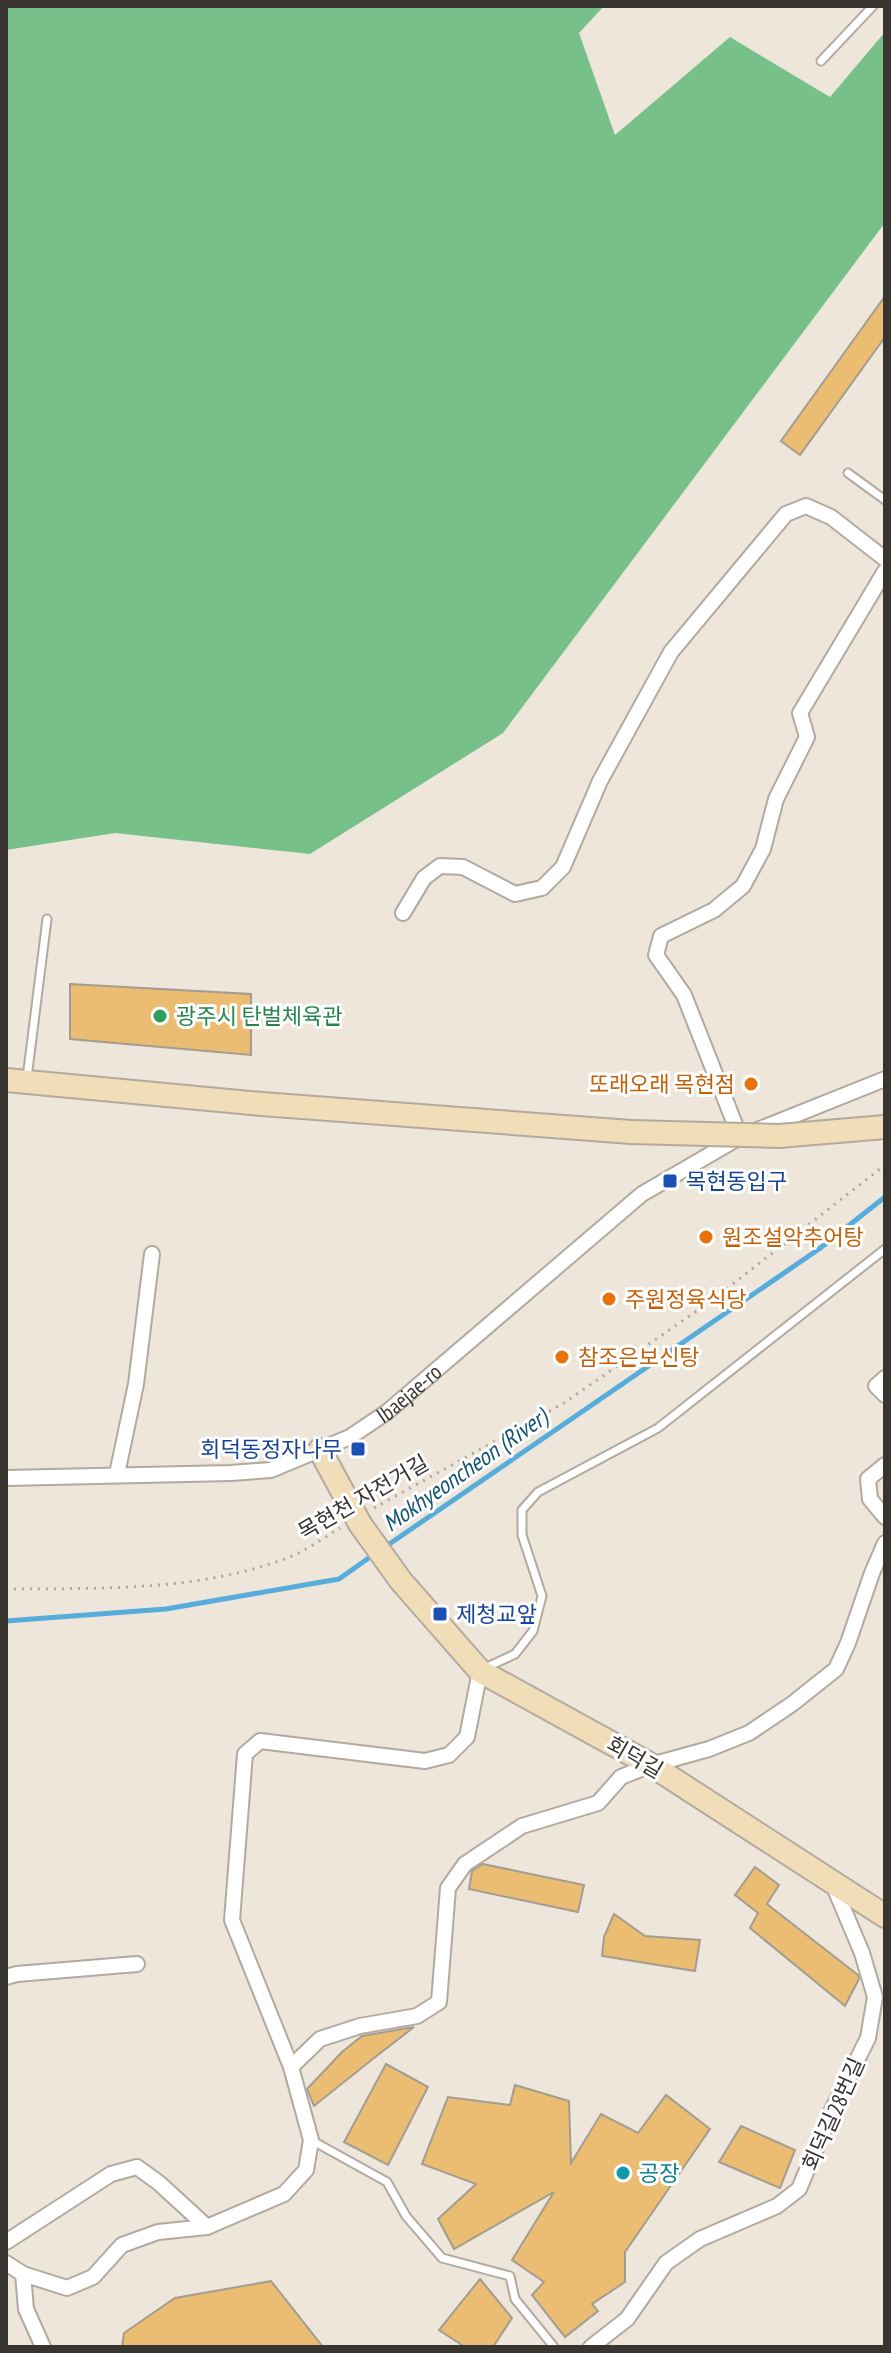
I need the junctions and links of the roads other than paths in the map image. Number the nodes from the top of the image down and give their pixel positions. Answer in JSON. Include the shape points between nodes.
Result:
{"nodes":[{"id":1,"x":873,"y":6,"type":"edge"},
{"id":2,"x":821,"y":61,"type":"dead end"},
{"id":3,"x":848,"y":473,"type":"dead end"},
{"id":4,"x":885,"y":500,"type":"edge"},
{"id":5,"x":885,"y":559,"type":"edge"},
{"id":6,"x":885,"y":571,"type":"edge"},
{"id":7,"x":403,"y":913,"type":"dead end"},
{"id":8,"x":47,"y":919,"type":"dead end"},
{"id":9,"x":885,"y":1079,"type":"edge"},
{"id":10,"x":16,"y":1080,"type":"edge"},
{"id":11,"x":885,"y":1127,"type":"edge"},
{"id":12,"x":740,"y":1137,"type":"junction"},
{"id":13,"x":885,"y":1249,"type":"edge"},
{"id":14,"x":152,"y":1254,"type":"dead end"},
{"id":15,"x":885,"y":1378,"type":"edge"},
{"id":16,"x":885,"y":1395,"type":"edge"},
{"id":17,"x":320,"y":1450,"type":"junction"},
{"id":18,"x":885,"y":1465,"type":"edge"},
{"id":19,"x":117,"y":1474,"type":"junction"},
{"id":20,"x":6,"y":1478,"type":"edge"},
{"id":21,"x":885,"y":1517,"type":"edge"},
{"id":22,"x":885,"y":1543,"type":"edge"},
{"id":23,"x":480,"y":1671,"type":"junction"},
{"id":24,"x":651,"y":1765,"type":"junction"},
{"id":25,"x":830,"y":1878,"type":"junction"},
{"id":26,"x":885,"y":1916,"type":"edge"},
{"id":27,"x":137,"y":1964,"type":"dead end"},
{"id":28,"x":6,"y":1977,"type":"edge"},
{"id":29,"x":291,"y":2067,"type":"junction"},
{"id":30,"x":311,"y":2140,"type":"junction"},
{"id":31,"x":207,"y":2227,"type":"junction"},
{"id":32,"x":6,"y":2242,"type":"edge"},
{"id":33,"x":6,"y":2263,"type":"edge"},
{"id":34,"x":23,"y":2274,"type":"junction"},
{"id":35,"x":43,"y":2347,"type":"edge"},
{"id":36,"x":554,"y":2347,"type":"edge"},
{"id":37,"x":591,"y":2347,"type":"edge"}],
"edges":[{"from":1,"to":2,"type":"lane"},
{"from":3,"to":4,"type":"lane"},
{"from":5,"to":7,"type":"street","via":[[831,517],[806,506],[786,514],[671,652],[600,781],[563,867],[542,888],[515,894],[463,867],[440,866],[424,878]]},
{"from":6,"to":12,"type":"street","via":[[800,713],[807,737],[776,799],[763,849],[743,886],[714,910],[661,936],[656,955],[684,995]]},
{"from":8,"to":10,"type":"lane"},
{"from":9,"to":12,"type":"street","name":"Ibaejae-ro"},
{"from":10,"to":11,"type":"main road","bridge":true,"via":[[631,1132],[779,1136]]},
{"from":12,"to":17,"type":"street","name":"Ibaejae-ro","via":[[642,1194],[387,1412]]},
{"from":13,"to":23,"type":"lane","via":[[658,1428],[538,1492],[522,1510],[522,1535],[542,1596],[533,1631],[515,1654]]},
{"from":14,"to":19,"type":"street","via":[[136,1384]]},
{"from":15,"to":16,"type":"street","via":[[876,1386]]},
{"from":17,"to":19,"type":"street","name":"Ibaejae-ro","via":[[271,1470]]},
{"from":17,"to":23,"type":"main road","name":"회덕길","via":[[358,1521],[401,1581]]},
{"from":18,"to":21,"type":"street","via":[[868,1479],[870,1499]]},
{"from":19,"to":20,"type":"street","name":"Ibaejae-ro"},
{"from":22,"to":24,"type":"street","via":[[836,1669],[749,1733]]},
{"from":23,"to":24,"type":"main road","name":"회덕길"},
{"from":23,"to":29,"type":"street","via":[[467,1737],[449,1755],[425,1761],[260,1741],[245,1754],[232,1920]]},
{"from":24,"to":25,"type":"main road","name":"회덕길"},
{"from":24,"to":29,"type":"street","via":[[621,1777],[598,1803],[522,1826],[465,1864],[448,1888],[439,2002],[417,2016],[320,2039]]},
{"from":25,"to":26,"type":"main road","name":"회덕길"},
{"from":25,"to":37,"type":"street","name":"회덕길28번길","via":[[875,1997],[868,2038],[799,2189],[777,2206],[700,2239],[666,2263],[627,2319]]},
{"from":27,"to":28,"type":"street"},
{"from":29,"to":30,"type":"street"},
{"from":30,"to":31,"type":"street","via":[[306,2170],[284,2194]]},
{"from":30,"to":36,"type":"lane","via":[[387,2182],[406,2216],[442,2258],[510,2276],[515,2299]]},
{"from":31,"to":32,"type":"street","via":[[137,2167],[111,2174]]},
{"from":31,"to":34,"type":"street","via":[[158,2232],[122,2245],[93,2277],[67,2288]]},
{"from":33,"to":34,"type":"street"},
{"from":34,"to":35,"type":"street","via":[[26,2309]]}]}
